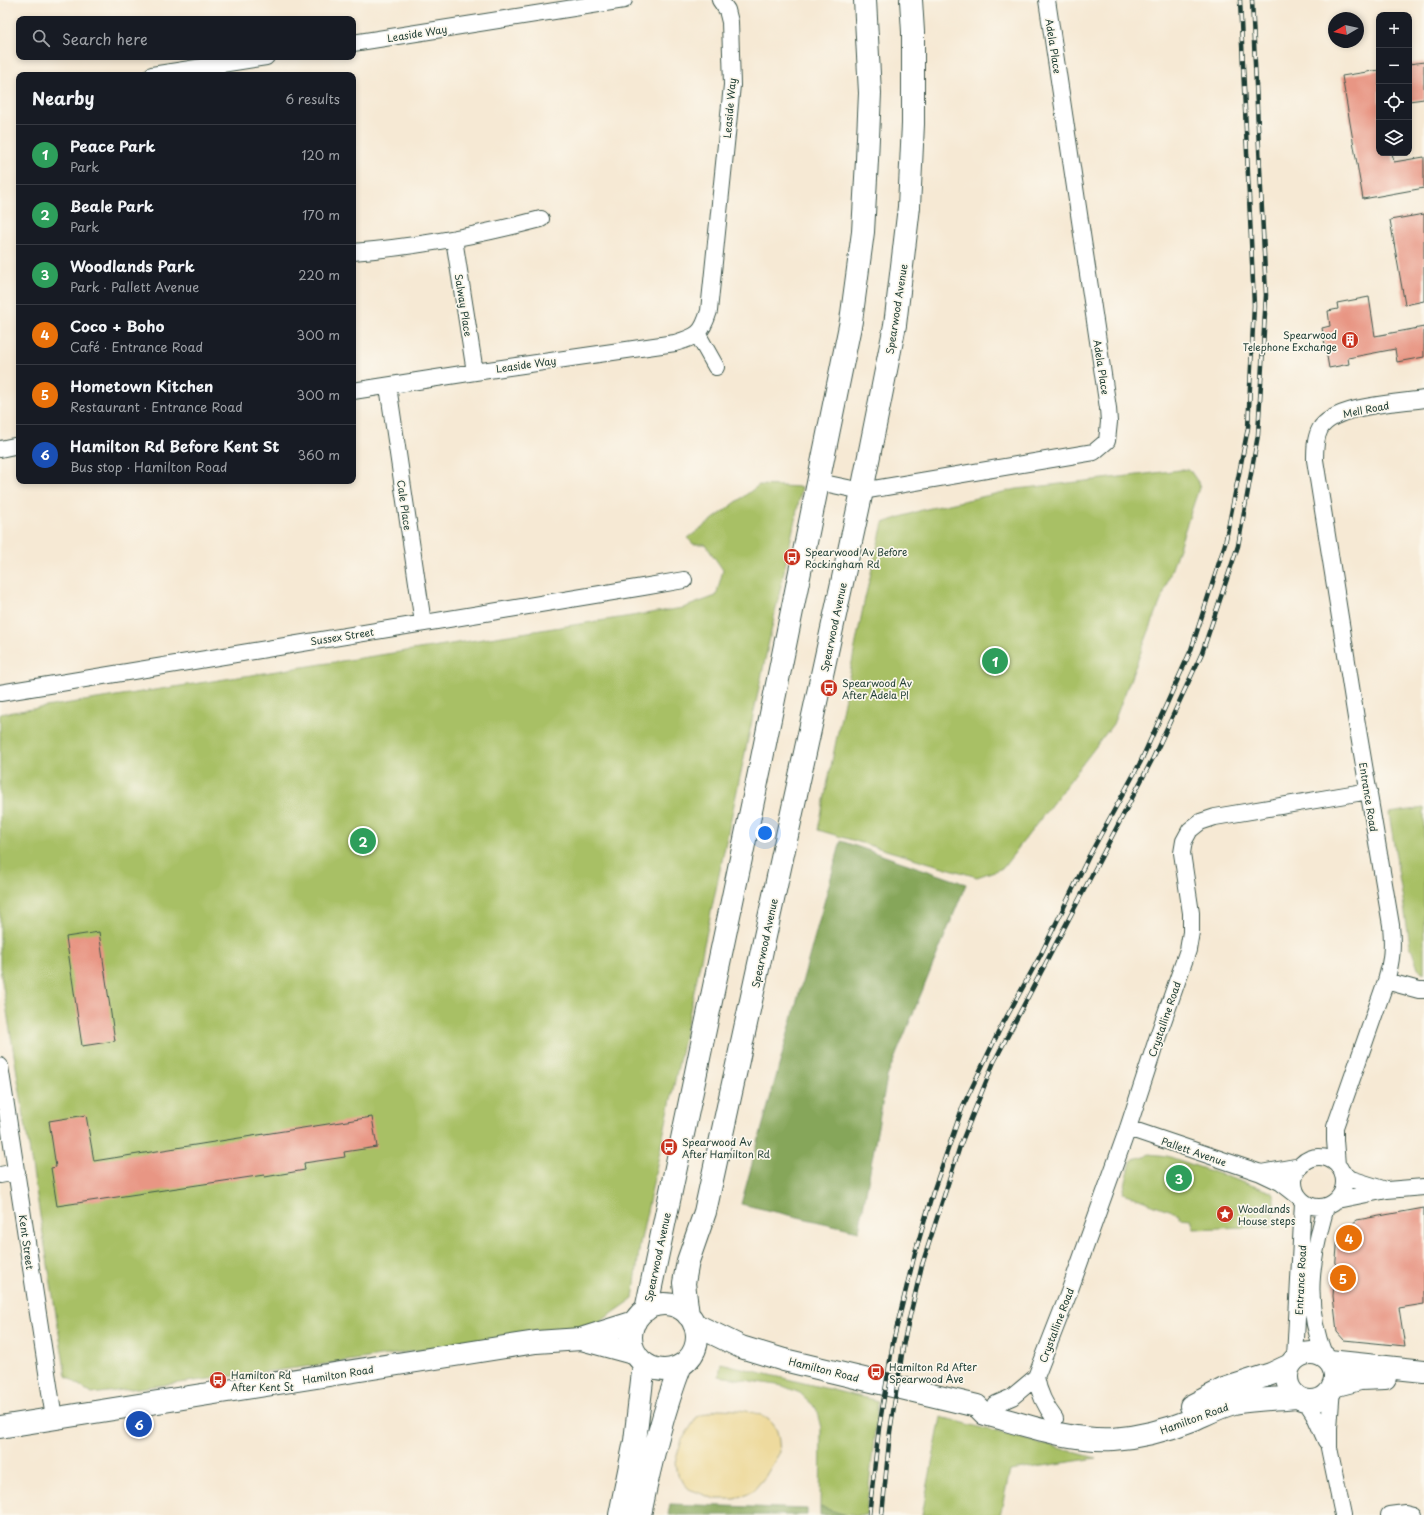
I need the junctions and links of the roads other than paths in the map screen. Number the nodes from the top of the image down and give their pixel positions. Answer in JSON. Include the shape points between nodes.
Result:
{"nodes":[{"id":1,"x":624,"y":0,"type":"edge"},
{"id":2,"x":720,"y":0,"type":"edge"},
{"id":3,"x":865,"y":0,"type":"edge"},
{"id":4,"x":911,"y":0,"type":"edge"},
{"id":5,"x":1047,"y":0,"type":"edge"},
{"id":6,"x":356,"y":43,"type":"edge"},
{"id":7,"x":247,"y":60,"type":"edge"},
{"id":8,"x":171,"y":72,"type":"edge"},
{"id":9,"x":541,"y":220,"type":"dead end"},
{"id":10,"x":454,"y":239,"type":"junction"},
{"id":11,"x":356,"y":252,"type":"edge"},
{"id":12,"x":698,"y":335,"type":"junction"},
{"id":13,"x":716,"y":367,"type":"dead end"},
{"id":14,"x":474,"y":372,"type":"junction"},
{"id":15,"x":388,"y":386,"type":"junction"},
{"id":16,"x":356,"y":391,"type":"edge"},
{"id":17,"x":1424,"y":399,"type":"edge"},
{"id":18,"x":16,"y":446,"type":"edge"},
{"id":19,"x":0,"y":449,"type":"edge"},
{"id":20,"x":1315,"y":460,"type":"joint"},
{"id":21,"x":819,"y":482,"type":"junction"},
{"id":22,"x":862,"y":491,"type":"junction"},
{"id":23,"x":684,"y":580,"type":"dead end"},
{"id":24,"x":423,"y":623,"type":"junction"},
{"id":25,"x":0,"y":692,"type":"edge"},
{"id":26,"x":1369,"y":791,"type":"junction"},
{"id":27,"x":1386,"y":981,"type":"junction"},
{"id":28,"x":1424,"y":990,"type":"edge"},
{"id":29,"x":0,"y":1066,"type":"edge"},
{"id":30,"x":1335,"y":1127,"type":"junction"},
{"id":31,"x":1128,"y":1128,"type":"junction"},
{"id":32,"x":1306,"y":1163,"type":"junction"},
{"id":33,"x":1340,"y":1169,"type":"junction"},
{"id":34,"x":17,"y":1172,"type":"junction"},
{"id":35,"x":1261,"y":1173,"type":"junction"},
{"id":36,"x":0,"y":1175,"type":"edge"},
{"id":37,"x":1424,"y":1186,"type":"edge"},
{"id":38,"x":1387,"y":1190,"type":"junction"},
{"id":39,"x":1301,"y":1199,"type":"junction"},
{"id":40,"x":1332,"y":1203,"type":"junction"},
{"id":41,"x":640,"y":1316,"type":"junction"},
{"id":42,"x":691,"y":1320,"type":"junction"},
{"id":43,"x":581,"y":1339,"type":"junction"},
{"id":44,"x":742,"y":1348,"type":"junction"},
{"id":45,"x":640,"y":1358,"type":"junction"},
{"id":46,"x":688,"y":1358,"type":"junction"},
{"id":47,"x":1327,"y":1359,"type":"junction"},
{"id":48,"x":1293,"y":1361,"type":"junction"},
{"id":49,"x":1424,"y":1371,"type":"edge"},
{"id":50,"x":1036,"y":1377,"type":"junction"},
{"id":51,"x":1424,"y":1382,"type":"edge"},
{"id":52,"x":1332,"y":1387,"type":"junction"},
{"id":53,"x":1301,"y":1398,"type":"junction"},
{"id":54,"x":987,"y":1405,"type":"junction"},
{"id":55,"x":54,"y":1418,"type":"junction"},
{"id":56,"x":1055,"y":1419,"type":"junction"},
{"id":57,"x":0,"y":1427,"type":"edge"},
{"id":58,"x":1329,"y":1448,"type":"junction"},
{"id":59,"x":620,"y":1515,"type":"edge"},
{"id":60,"x":640,"y":1515,"type":"edge"},
{"id":61,"x":1343,"y":1515,"type":"edge"},
{"id":62,"x":1389,"y":1515,"type":"edge"},
{"id":63,"x":1413,"y":1515,"type":"edge"}],
"edges":[{"from":1,"to":6,"type":"street","name":"Leaside Way"},
{"from":2,"to":12,"type":"street","name":"Leaside Way","via":[[727,10],[730,22],[732,85],[709,311],[705,325]]},
{"from":3,"to":21,"type":"main road","name":"Spearwood Avenue","via":[[870,93],[863,232],[851,321]]},
{"from":4,"to":22,"type":"main road","name":"Spearwood Avenue","via":[[913,124],[909,207],[895,326]]},
{"from":5,"to":22,"type":"street","name":"Adela Place","via":[[1110,422],[1107,441],[1094,452]]},
{"from":7,"to":8,"type":"street"},
{"from":9,"to":10,"type":"street"},
{"from":10,"to":11,"type":"street"},
{"from":10,"to":14,"type":"street","name":"Salway Place"},
{"from":12,"to":13,"type":"street"},
{"from":12,"to":14,"type":"street","name":"Leaside Way","via":[[675,342]]},
{"from":14,"to":15,"type":"street","name":"Leaside Way"},
{"from":15,"to":16,"type":"street","name":"Leaside Way"},
{"from":15,"to":24,"type":"street","name":"Cale Place"},
{"from":17,"to":20,"type":"street","name":"Mell Road","via":[[1340,413],[1320,429]]},
{"from":18,"to":19,"type":"street"},
{"from":20,"to":26,"type":"street","name":"Entrance Road"},
{"from":21,"to":22,"type":"street","name":"Adela Place"},
{"from":21,"to":41,"type":"main road","name":"Spearwood Avenue"},
{"from":22,"to":42,"type":"main road","name":"Spearwood Avenue","via":[[705,1212],[688,1261],[684,1283]]},
{"from":23,"to":24,"type":"street","name":"Sussex Street"},
{"from":24,"to":25,"type":"street","name":"Sussex Street"},
{"from":26,"to":27,"type":"street","name":"Entrance Road","via":[[1391,925],[1391,961]]},
{"from":26,"to":31,"type":"street","name":"Crystalline Road","via":[[1215,817],[1200,822],[1190,830],[1184,841],[1182,853],[1192,913],[1188,950]]},
{"from":27,"to":28,"type":"street"},
{"from":27,"to":30,"type":"street","name":"Entrance Road"},
{"from":29,"to":34,"type":"street","name":"Kent Street"},
{"from":30,"to":32,"type":"street","name":"Entrance Road","via":[[1321,1148]]},
{"from":30,"to":33,"type":"street","name":"Entrance Road"},
{"from":31,"to":35,"type":"street","name":"Pallett Avenue"},
{"from":31,"to":50,"type":"street","name":"Crystalline Road"},
{"from":32,"to":33,"type":"street","via":[[1323,1158],[1330,1160]]},
{"from":32,"to":35,"type":"street","name":"Pallett Avenue"},
{"from":32,"to":39,"type":"street","via":[[1297,1172],[1295,1180],[1295,1188]]},
{"from":33,"to":38,"type":"street","via":[[1351,1179]]},
{"from":33,"to":40,"type":"street","via":[[1344,1189]]},
{"from":34,"to":36,"type":"street"},
{"from":34,"to":55,"type":"street","name":"Kent Street"},
{"from":35,"to":39,"type":"street","name":"Pallett Avenue","via":[[1280,1182]]},
{"from":37,"to":38,"type":"street"},
{"from":38,"to":40,"type":"street"},
{"from":39,"to":40,"type":"street","via":[[1318,1208]]},
{"from":39,"to":48,"type":"street","name":"Entrance Road"},
{"from":40,"to":47,"type":"street","name":"Entrance Road","via":[[1313,1259],[1311,1294],[1314,1321]]},
{"from":41,"to":42,"type":"main road","via":[[659,1305],[673,1306],[681,1309]]},
{"from":41,"to":43,"type":"main road","name":"Hamilton Road"},
{"from":41,"to":45,"type":"main road","via":[[632,1332],[632,1343]]},
{"from":42,"to":44,"type":"main road","name":"Hamilton Road"},
{"from":42,"to":46,"type":"main road","via":[[696,1342]]},
{"from":43,"to":45,"type":"main road","name":"Hamilton Road"},
{"from":43,"to":55,"type":"main road","name":"Hamilton Road","via":[[536,1342]]},
{"from":44,"to":46,"type":"main road","name":"Hamilton Road"},
{"from":44,"to":54,"type":"main road","name":"Hamilton Road"},
{"from":45,"to":46,"type":"main road","via":[[652,1368],[662,1370],[672,1369]]},
{"from":45,"to":59,"type":"main road","via":[[635,1441]]},
{"from":46,"to":60,"type":"main road","via":[[670,1393],[652,1456]]},
{"from":47,"to":48,"type":"main road","via":[[1307,1353]]},
{"from":47,"to":49,"type":"main road"},
{"from":47,"to":52,"type":"main road","via":[[1334,1373]]},
{"from":48,"to":53,"type":"main road","via":[[1287,1379],[1288,1386]]},
{"from":48,"to":56,"type":"main road","name":"Hamilton Road","via":[[1271,1374],[1224,1389],[1173,1414],[1150,1421],[1101,1426]]},
{"from":50,"to":54,"type":"street","name":"Crystalline Road","via":[[1012,1397]]},
{"from":50,"to":56,"type":"street","via":[[1039,1393]]},
{"from":51,"to":52,"type":"main road","via":[[1373,1378]]},
{"from":52,"to":53,"type":"main road","via":[[1320,1399],[1313,1401]]},
{"from":52,"to":58,"type":"street"},
{"from":53,"to":54,"type":"main road","name":"Hamilton Road","via":[[1234,1403],[1174,1427],[1111,1439],[1080,1438],[985,1414]]},
{"from":53,"to":58,"type":"street","via":[[1320,1426]]},
{"from":54,"to":56,"type":"main road","name":"Hamilton Road"},
{"from":55,"to":57,"type":"main road","name":"Hamilton Road"},
{"from":58,"to":61,"type":"street"},
{"from":62,"to":63,"type":"street"}]}
